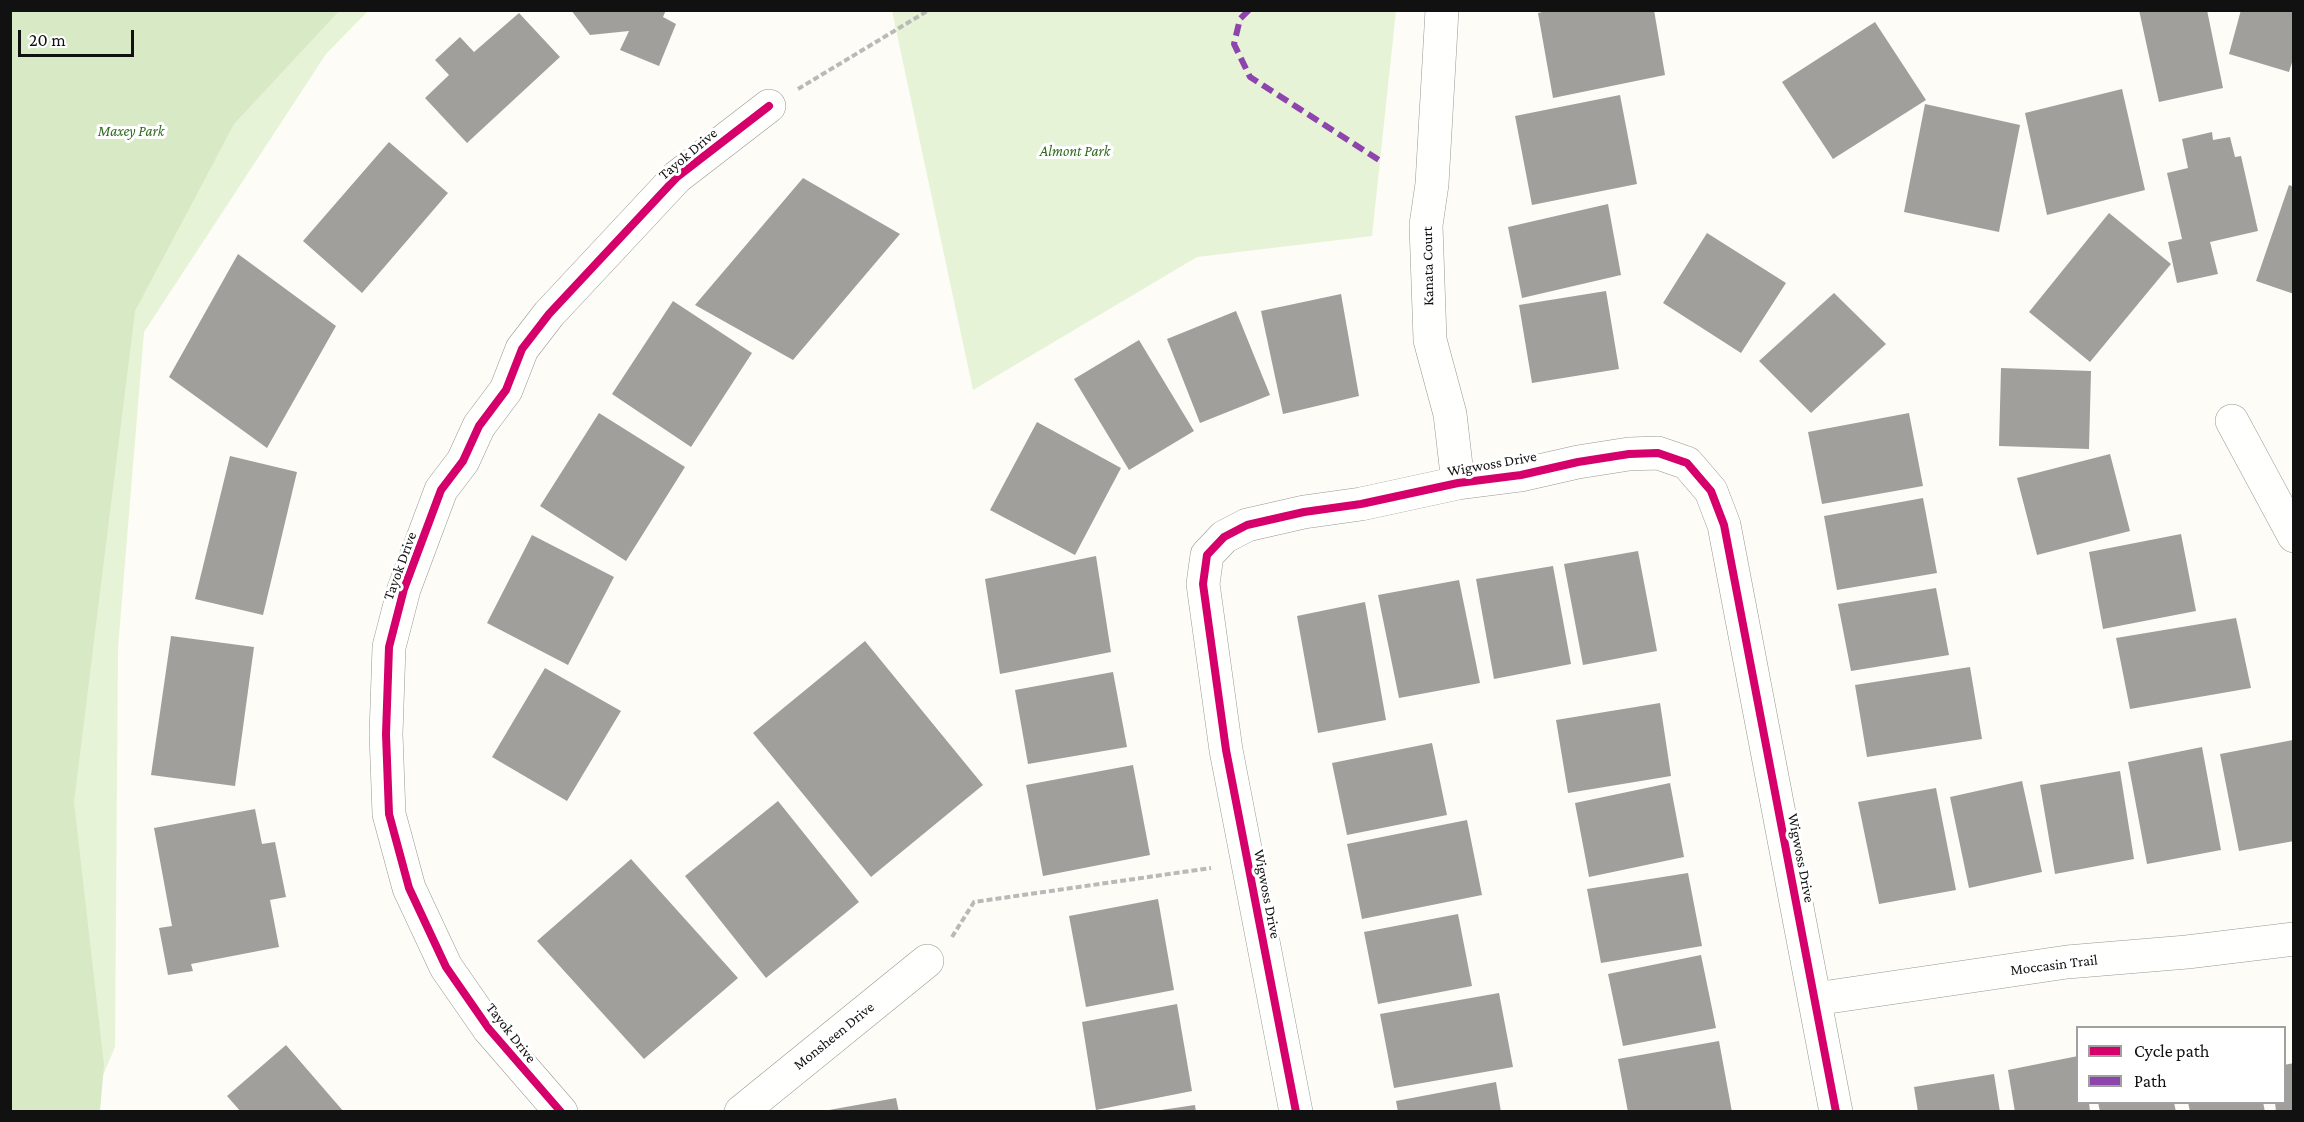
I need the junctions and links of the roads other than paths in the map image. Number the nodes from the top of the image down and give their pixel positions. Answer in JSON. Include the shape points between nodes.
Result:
{"nodes":[{"id":1,"x":1442,"y":10,"type":"edge"},
{"id":2,"x":769,"y":106,"type":"road end"},
{"id":3,"x":2232,"y":421,"type":"dead end"},
{"id":4,"x":1458,"y":483,"type":"junction"},
{"id":5,"x":2294,"y":536,"type":"edge"},
{"id":6,"x":2294,"y":939,"type":"edge"},
{"id":7,"x":927,"y":962,"type":"road end"},
{"id":8,"x":1815,"y":999,"type":"junction"},
{"id":9,"x":561,"y":1112,"type":"edge"},
{"id":10,"x":741,"y":1112,"type":"edge"},
{"id":11,"x":1296,"y":1112,"type":"edge"},
{"id":12,"x":1836,"y":1112,"type":"edge"}],
"edges":[{"from":1,"to":4,"type":"street","name":"Kanata Court","via":[[1426,237],[1430,340],[1450,414]]},
{"from":2,"to":9,"type":"street","name":"Tayok Drive","via":[[677,177],[549,314],[522,350],[506,390],[479,426],[463,460],[441,490],[404,589],[389,647],[389,814],[409,888],[446,967],[489,1029]]},
{"from":3,"to":5,"type":"street"},
{"from":4,"to":8,"type":"street","name":"Wigwoss Drive","via":[[1521,475],[1588,460],[1658,453],[1687,464],[1711,491],[1724,525]]},
{"from":4,"to":11,"type":"street","name":"Wigwoss Drive","via":[[1247,525],[1224,537],[1208,555],[1203,584],[1226,750]]},
{"from":6,"to":8,"type":"street","name":"Moccasin Trail","via":[[2067,962]]},
{"from":7,"to":10,"type":"street","name":"Monsheen Drive"},
{"from":8,"to":12,"type":"street","name":"Wigwoss Drive"}]}
